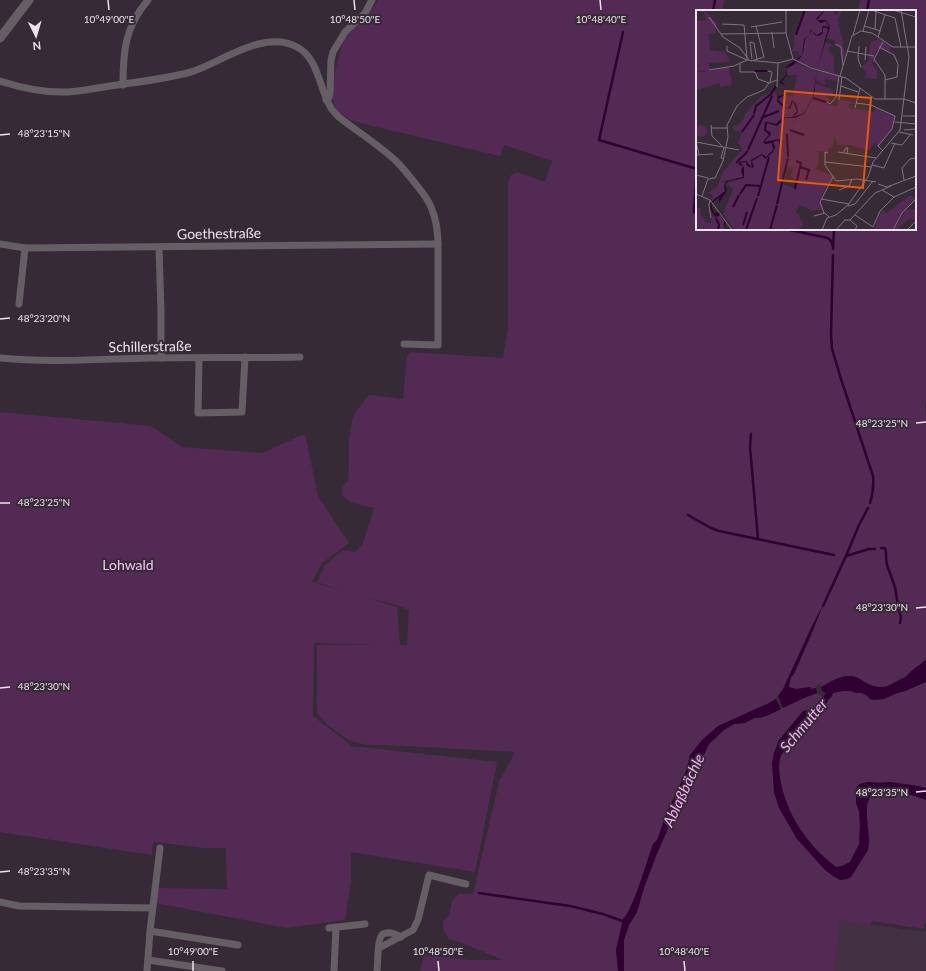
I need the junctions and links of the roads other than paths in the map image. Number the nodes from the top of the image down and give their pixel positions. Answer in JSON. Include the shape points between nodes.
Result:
{"nodes":[{"id":1,"x":29,"y":0,"type":"edge"},
{"id":2,"x":148,"y":0,"type":"edge"},
{"id":3,"x":372,"y":0,"type":"edge"},
{"id":4,"x":0,"y":38,"type":"edge"},
{"id":5,"x":0,"y":80,"type":"edge"},
{"id":6,"x":123,"y":85,"type":"junction"},
{"id":7,"x":326,"y":100,"type":"junction"},
{"id":8,"x":0,"y":244,"type":"edge"},
{"id":9,"x":438,"y":244,"type":"junction"},
{"id":10,"x":159,"y":247,"type":"junction"},
{"id":11,"x":25,"y":248,"type":"junction"},
{"id":12,"x":19,"y":304,"type":"dead end"},
{"id":13,"x":404,"y":344,"type":"dead end"},
{"id":14,"x":245,"y":357,"type":"junction"},
{"id":15,"x":300,"y":357,"type":"dead end"},
{"id":16,"x":0,"y":358,"type":"edge"},
{"id":17,"x":161,"y":358,"type":"junction"},
{"id":18,"x":199,"y":358,"type":"junction"},
{"id":19,"x":160,"y":848,"type":"dead end"},
{"id":20,"x":466,"y":884,"type":"dead end"},
{"id":21,"x":0,"y":902,"type":"edge"},
{"id":22,"x":152,"y":908,"type":"junction"},
{"id":23,"x":365,"y":924,"type":"dead end"},
{"id":24,"x":150,"y":931,"type":"junction"},
{"id":25,"x":401,"y":937,"type":"junction"},
{"id":26,"x":238,"y":945,"type":"dead end"},
{"id":27,"x":379,"y":948,"type":"junction"},
{"id":28,"x":148,"y":960,"type":"junction"},
{"id":29,"x":147,"y":971,"type":"edge"},
{"id":30,"x":222,"y":971,"type":"edge"},
{"id":31,"x":334,"y":971,"type":"edge"},
{"id":32,"x":377,"y":971,"type":"edge"}],
"edges":[{"from":1,"to":4,"type":"street"},
{"from":2,"to":6,"type":"street","via":[[135,18],[127,38]]},
{"from":3,"to":7,"type":"street","via":[[365,13],[345,32],[333,52],[330,93]]},
{"from":5,"to":6,"type":"street","via":[[28,89],[49,92]]},
{"from":6,"to":7,"type":"street","via":[[190,72],[258,44],[282,42],[297,47],[307,55]]},
{"from":7,"to":9,"type":"street","via":[[334,113],[386,152],[416,184],[431,207],[438,231]]},
{"from":8,"to":11,"type":"street","name":"Goethestraße"},
{"from":9,"to":10,"type":"street","name":"Goethestraße"},
{"from":9,"to":13,"type":"street","via":[[438,345]]},
{"from":10,"to":11,"type":"street","name":"Goethestraße"},
{"from":10,"to":17,"type":"street"},
{"from":11,"to":12,"type":"street"},
{"from":14,"to":15,"type":"street","name":"Schillerstraße"},
{"from":14,"to":18,"type":"street","name":"Schillerstraße"},
{"from":14,"to":18,"type":"street","via":[[242,412],[198,413]]},
{"from":16,"to":17,"type":"street","name":"Schillerstraße"},
{"from":17,"to":18,"type":"street","name":"Schillerstraße"},
{"from":19,"to":22,"type":"street"},
{"from":20,"to":25,"type":"street","via":[[429,875],[416,924],[413,930]]},
{"from":21,"to":22,"type":"street","via":[[19,906]]},
{"from":22,"to":24,"type":"street"},
{"from":23,"to":31,"type":"street","via":[[333,928]]},
{"from":24,"to":26,"type":"street"},
{"from":24,"to":28,"type":"street"},
{"from":25,"to":27,"type":"street"},
{"from":25,"to":27,"type":"street","via":[[391,933],[383,934]]},
{"from":27,"to":32,"type":"street"},
{"from":28,"to":29,"type":"street"},
{"from":28,"to":30,"type":"street"}]}
